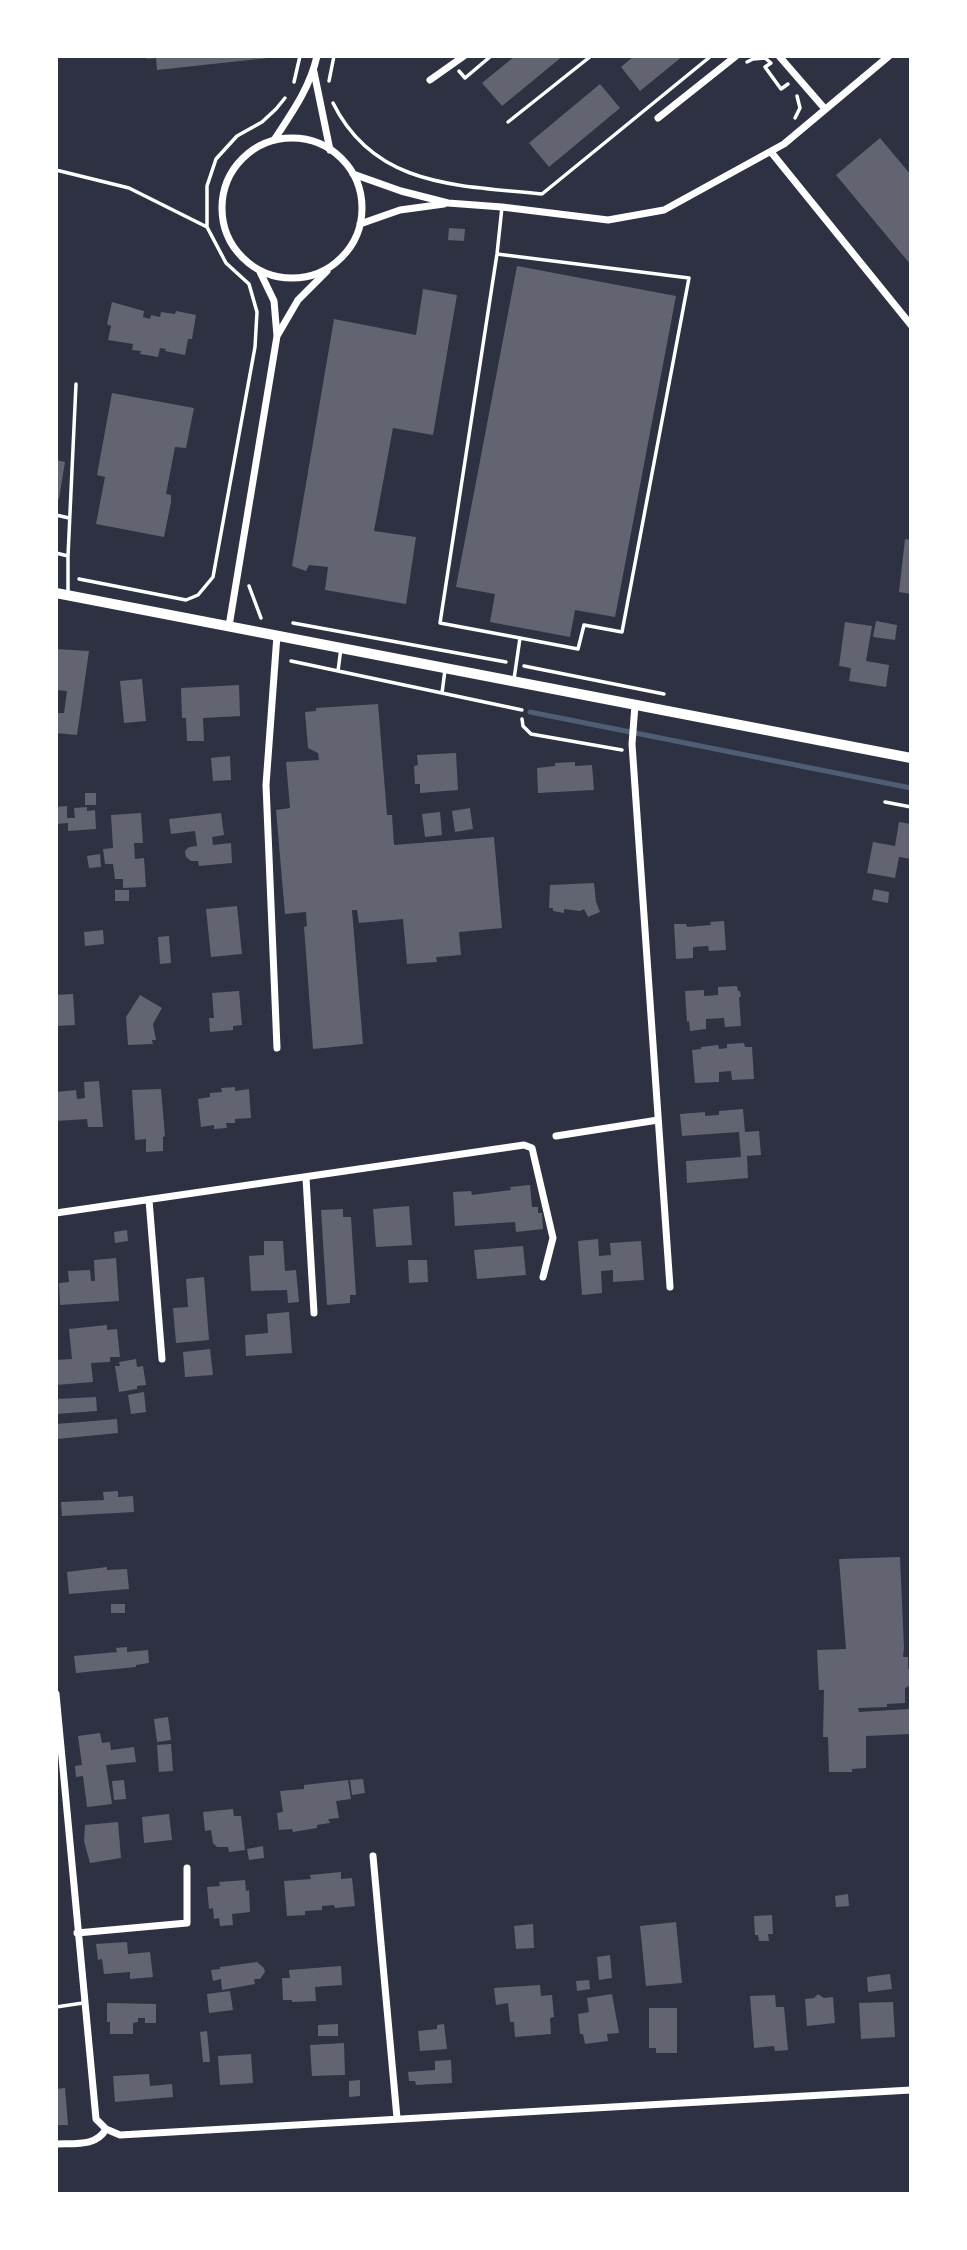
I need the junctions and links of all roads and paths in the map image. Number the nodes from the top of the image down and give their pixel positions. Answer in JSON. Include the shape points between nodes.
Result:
{"nodes":[{"id":1,"x":300,"y":56,"type":"edge"},
{"id":2,"x":317,"y":56,"type":"edge"},
{"id":3,"x":334,"y":56,"type":"edge"},
{"id":4,"x":464,"y":56,"type":"edge"},
{"id":5,"x":591,"y":56,"type":"edge"},
{"id":6,"x":711,"y":56,"type":"edge"},
{"id":7,"x":737,"y":56,"type":"edge"},
{"id":8,"x":779,"y":56,"type":"edge"},
{"id":9,"x":889,"y":56,"type":"edge"},
{"id":10,"x":314,"y":70,"type":"junction"},
{"id":11,"x":430,"y":80,"type":"dead end"},
{"id":12,"x":788,"y":84,"type":"dead end"},
{"id":13,"x":331,"y":90,"type":"dead end"},
{"id":14,"x":796,"y":94,"type":"dead end"},
{"id":15,"x":333,"y":101,"type":"dead end"},
{"id":16,"x":825,"y":110,"type":"junction"},
{"id":17,"x":658,"y":118,"type":"dead end"},
{"id":18,"x":508,"y":122,"type":"dead end"},
{"id":19,"x":273,"y":141,"type":"junction"},
{"id":20,"x":784,"y":144,"type":"junction"},
{"id":21,"x":330,"y":150,"type":"junction"},
{"id":22,"x":771,"y":152,"type":"junction"},
{"id":23,"x":56,"y":170,"type":"edge"},
{"id":24,"x":353,"y":174,"type":"junction"},
{"id":25,"x":448,"y":203,"type":"junction"},
{"id":26,"x":502,"y":206,"type":"junction"},
{"id":27,"x":360,"y":224,"type":"junction"},
{"id":28,"x":207,"y":227,"type":"junction"},
{"id":29,"x":497,"y":254,"type":"junction"},
{"id":30,"x":331,"y":266,"type":"junction"},
{"id":31,"x":260,"y":271,"type":"junction"},
{"id":32,"x":911,"y":325,"type":"edge"},
{"id":33,"x":276,"y":336,"type":"junction"},
{"id":34,"x":76,"y":383,"type":"dead end"},
{"id":35,"x":56,"y":515,"type":"edge"},
{"id":36,"x":69,"y":518,"type":"junction"},
{"id":37,"x":56,"y":554,"type":"edge"},
{"id":38,"x":68,"y":556,"type":"junction"},
{"id":39,"x":69,"y":578,"type":"junction"},
{"id":40,"x":248,"y":585,"type":"dead end"},
{"id":41,"x":56,"y":593,"type":"edge"},
{"id":42,"x":68,"y":595,"type":"junction"},
{"id":43,"x":261,"y":618,"type":"dead end"},
{"id":44,"x":286,"y":622,"type":"dead end"},
{"id":45,"x":229,"y":626,"type":"junction"},
{"id":46,"x":277,"y":635,"type":"junction"},
{"id":47,"x":520,"y":638,"type":"junction"},
{"id":48,"x":341,"y":648,"type":"junction"},
{"id":49,"x":291,"y":661,"type":"dead end"},
{"id":50,"x":516,"y":664,"type":"junction"},
{"id":51,"x":445,"y":668,"type":"junction"},
{"id":52,"x":338,"y":671,"type":"junction"},
{"id":53,"x":514,"y":681,"type":"junction"},
{"id":54,"x":442,"y":693,"type":"junction"},
{"id":55,"x":667,"y":695,"type":"dead end"},
{"id":56,"x":522,"y":710,"type":"joint"},
{"id":57,"x":635,"y":710,"type":"junction"},
{"id":58,"x":632,"y":747,"type":"junction"},
{"id":59,"x":911,"y":758,"type":"edge"},
{"id":60,"x":885,"y":802,"type":"dead end"},
{"id":61,"x":911,"y":807,"type":"edge"},
{"id":62,"x":277,"y":1048,"type":"dead end"},
{"id":63,"x":658,"y":1120,"type":"junction"},
{"id":64,"x":556,"y":1136,"type":"dead end"},
{"id":65,"x":306,"y":1178,"type":"junction"},
{"id":66,"x":149,"y":1200,"type":"junction"},
{"id":67,"x":56,"y":1213,"type":"edge"},
{"id":68,"x":542,"y":1277,"type":"dead end"},
{"id":69,"x":670,"y":1287,"type":"dead end"},
{"id":70,"x":314,"y":1313,"type":"dead end"},
{"id":71,"x":162,"y":1359,"type":"dead end"},
{"id":72,"x":56,"y":1694,"type":"edge"},
{"id":73,"x":58,"y":1744,"type":"edge"},
{"id":74,"x":373,"y":1856,"type":"dead end"},
{"id":75,"x":187,"y":1868,"type":"dead end"},
{"id":76,"x":77,"y":1933,"type":"junction"},
{"id":77,"x":85,"y":2003,"type":"junction"},
{"id":78,"x":56,"y":2007,"type":"edge"},
{"id":79,"x":911,"y":2090,"type":"edge"},
{"id":80,"x":397,"y":2118,"type":"junction"},
{"id":81,"x":106,"y":2129,"type":"junction"},
{"id":82,"x":56,"y":2144,"type":"edge"}],
"edges":[{"from":1,"to":28,"type":"path","via":[[292,88],[276,109],[237,136],[216,159],[207,186]]},
{"from":2,"to":10,"type":"street"},
{"from":3,"to":13,"type":"path"},
{"from":4,"to":11,"type":"street"},
{"from":5,"to":18,"type":"lane"},
{"from":6,"to":15,"type":"path","via":[[541,194],[408,174],[361,143]]},
{"from":7,"to":12,"type":"path","via":[[745,64],[765,58],[771,63],[765,67],[781,89]]},
{"from":7,"to":17,"type":"street"},
{"from":8,"to":16,"type":"street"},
{"from":9,"to":16,"type":"street"},
{"from":10,"to":19,"type":"street"},
{"from":10,"to":21,"type":"street"},
{"from":14,"to":20,"type":"path","via":[[800,108],[794,120],[782,128]]},
{"from":16,"to":20,"type":"street"},
{"from":19,"to":21,"type":"street","via":[[299,138]]},
{"from":19,"to":31,"type":"street","via":[[239,161],[222,199],[222,222],[230,242]]},
{"from":20,"to":22,"type":"street"},
{"from":21,"to":24,"type":"street"},
{"from":22,"to":26,"type":"street","via":[[664,210],[608,220]]},
{"from":22,"to":32,"type":"street"},
{"from":23,"to":28,"type":"path","via":[[129,188]]},
{"from":24,"to":25,"type":"street"},
{"from":24,"to":27,"type":"street","via":[[361,199]]},
{"from":25,"to":26,"type":"street"},
{"from":25,"to":27,"type":"street","via":[[400,210]]},
{"from":26,"to":29,"type":"lane"},
{"from":27,"to":30,"type":"street","via":[[351,247]]},
{"from":28,"to":39,"type":"path","via":[[226,263],[249,284],[257,312],[255,347],[213,577],[186,600]]},
{"from":29,"to":47,"type":"lane","via":[[440,623]]},
{"from":29,"to":47,"type":"lane","via":[[689,278],[622,632],[584,625],[578,649]]},
{"from":30,"to":31,"type":"street","via":[[296,278]]},
{"from":30,"to":33,"type":"street","via":[[298,300]]},
{"from":31,"to":33,"type":"street","via":[[274,302]]},
{"from":33,"to":45,"type":"street"},
{"from":34,"to":36,"type":"lane"},
{"from":35,"to":36,"type":"lane"},
{"from":36,"to":38,"type":"lane"},
{"from":37,"to":38,"type":"lane"},
{"from":38,"to":39,"type":"lane"},
{"from":39,"to":42,"type":"lane"},
{"from":40,"to":43,"type":"path"},
{"from":41,"to":42,"type":"main road"},
{"from":42,"to":45,"type":"main road"},
{"from":44,"to":50,"type":"path"},
{"from":45,"to":46,"type":"main road"},
{"from":46,"to":48,"type":"main road"},
{"from":46,"to":62,"type":"street","via":[[266,785]]},
{"from":47,"to":50,"type":"lane"},
{"from":48,"to":51,"type":"main road"},
{"from":48,"to":52,"type":"lane"},
{"from":49,"to":52,"type":"lane"},
{"from":50,"to":53,"type":"lane"},
{"from":50,"to":55,"type":"path"},
{"from":51,"to":53,"type":"main road"},
{"from":51,"to":54,"type":"lane"},
{"from":52,"to":54,"type":"lane"},
{"from":53,"to":57,"type":"main road"},
{"from":54,"to":56,"type":"lane"},
{"from":56,"to":58,"type":"path","via":[[523,726],[531,734],[618,750]]},
{"from":57,"to":58,"type":"street"},
{"from":57,"to":59,"type":"main road"},
{"from":58,"to":63,"type":"street"},
{"from":60,"to":61,"type":"lane"},
{"from":63,"to":64,"type":"street"},
{"from":63,"to":69,"type":"street"},
{"from":65,"to":66,"type":"street"},
{"from":65,"to":68,"type":"street","via":[[524,1145],[532,1148],[552,1238]]},
{"from":65,"to":70,"type":"street"},
{"from":66,"to":67,"type":"street"},
{"from":66,"to":71,"type":"street"},
{"from":72,"to":73,"type":"street"},
{"from":73,"to":76,"type":"street"},
{"from":74,"to":80,"type":"street"},
{"from":75,"to":76,"type":"street","via":[[187,1923]]},
{"from":76,"to":77,"type":"street"},
{"from":77,"to":78,"type":"lane"},
{"from":77,"to":81,"type":"street","via":[[96,2119]]},
{"from":79,"to":80,"type":"street"},
{"from":80,"to":81,"type":"street","via":[[120,2135]]},
{"from":81,"to":82,"type":"street","via":[[92,2142]]}]}
